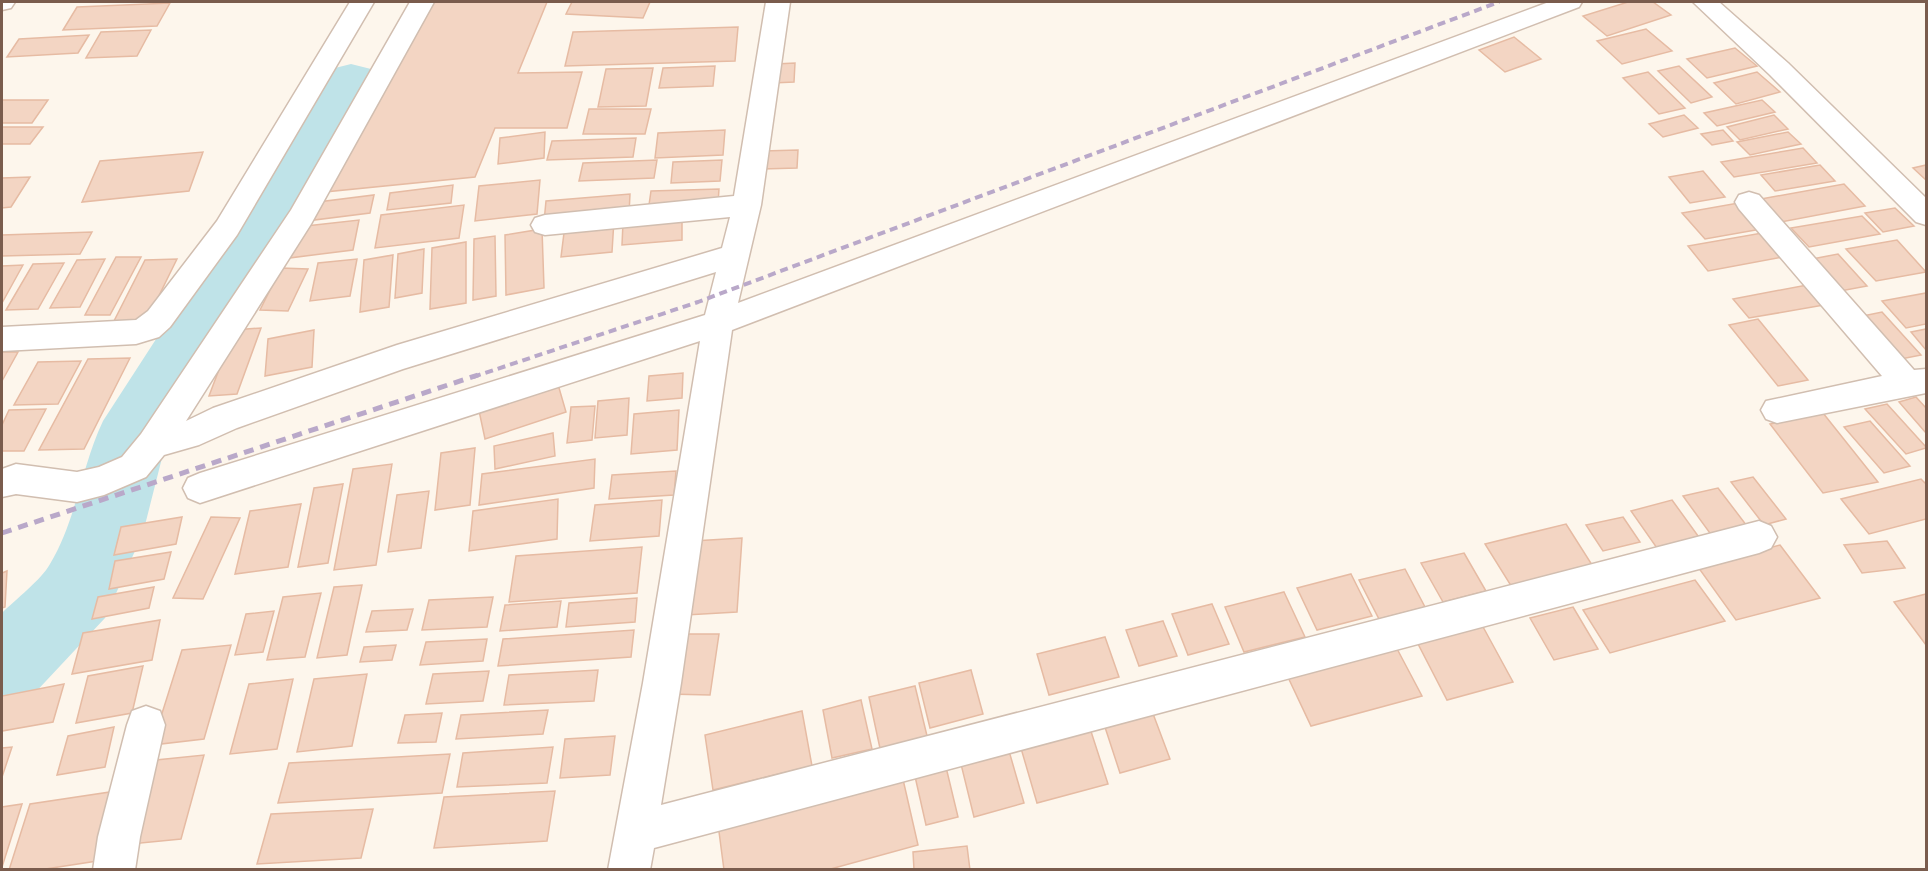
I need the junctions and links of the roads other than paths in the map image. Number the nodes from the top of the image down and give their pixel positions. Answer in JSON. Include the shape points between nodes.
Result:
{"nodes":[{"id":1,"x":362,"y":2,"type":"edge"},
{"id":2,"x":422,"y":2,"type":"edge"},
{"id":3,"x":778,"y":2,"type":"edge"},
{"id":4,"x":1705,"y":2,"type":"edge"},
{"id":5,"x":1558,"y":6,"type":"edge"},
{"id":6,"x":1749,"y":202,"type":"dead end"},
{"id":7,"x":747,"y":205,"type":"junction"},
{"id":8,"x":1926,"y":215,"type":"edge"},
{"id":9,"x":545,"y":225,"type":"dead end"},
{"id":10,"x":735,"y":255,"type":"junction"},
{"id":11,"x":718,"y":323,"type":"junction"},
{"id":12,"x":2,"y":339,"type":"edge"},
{"id":13,"x":1917,"y":383,"type":"edge"},
{"id":14,"x":1777,"y":411,"type":"dead end"},
{"id":15,"x":130,"y":464,"type":"junction"},
{"id":16,"x":2,"y":483,"type":"edge"},
{"id":17,"x":200,"y":488,"type":"dead end"},
{"id":18,"x":1759,"y":537,"type":"dead end"},
{"id":19,"x":146,"y":725,"type":"dead end"},
{"id":20,"x":636,"y":832,"type":"junction"},
{"id":21,"x":114,"y":870,"type":"edge"},
{"id":22,"x":629,"y":870,"type":"edge"}],
"edges":[{"from":1,"to":12,"type":"street","via":[[227,228],[159,319],[136,332]]},
{"from":2,"to":15,"type":"street","via":[[301,217]]},
{"from":3,"to":7,"type":"street"},
{"from":4,"to":8,"type":"street","via":[[1779,69]]},
{"from":5,"to":11,"type":"street"},
{"from":6,"to":13,"type":"street"},
{"from":7,"to":9,"type":"street"},
{"from":7,"to":10,"type":"street"},
{"from":10,"to":11,"type":"street"},
{"from":10,"to":15,"type":"street","via":[[397,358],[225,418]]},
{"from":11,"to":17,"type":"street"},
{"from":11,"to":20,"type":"street"},
{"from":13,"to":14,"type":"street"},
{"from":15,"to":16,"type":"street","via":[[77,487],[16,479]]},
{"from":18,"to":20,"type":"street"},
{"from":19,"to":21,"type":"street"},
{"from":20,"to":22,"type":"street"}]}
